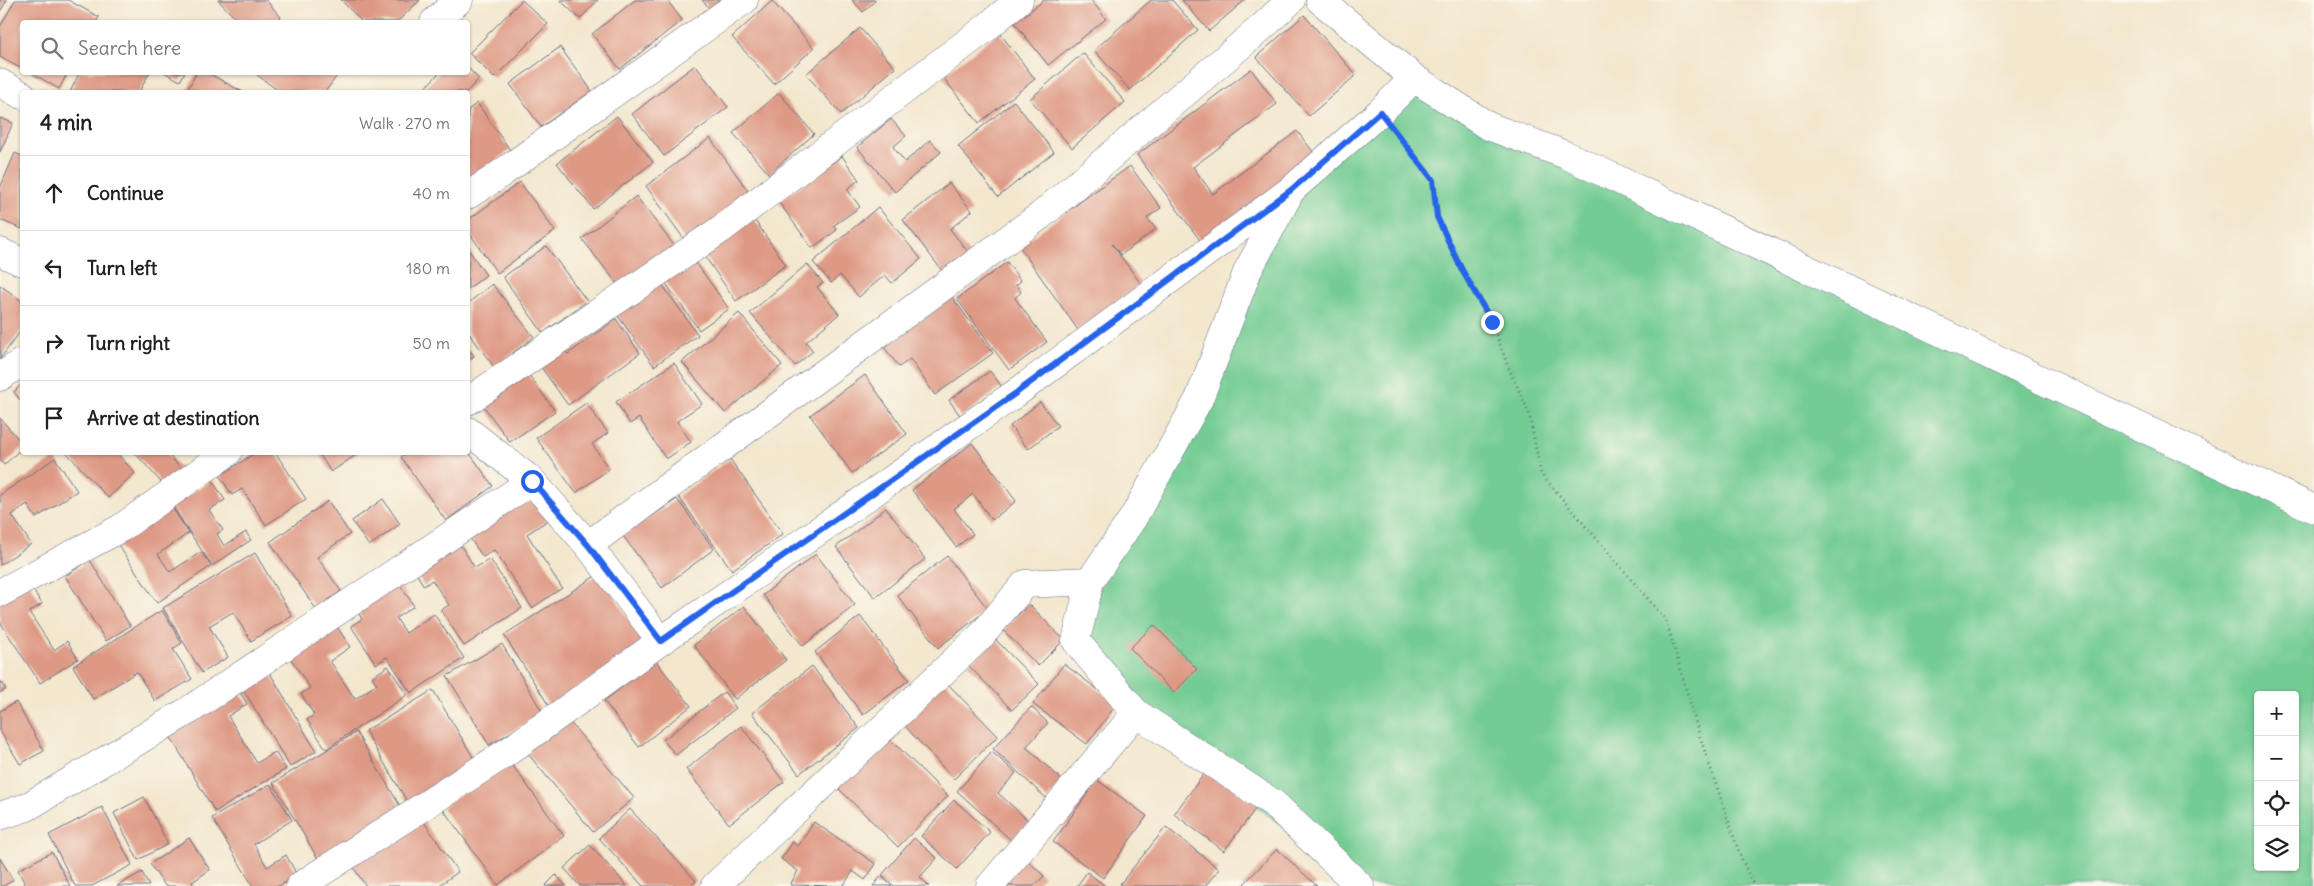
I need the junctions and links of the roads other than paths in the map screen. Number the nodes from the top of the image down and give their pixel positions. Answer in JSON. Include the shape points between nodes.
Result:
{"nodes":[{"id":1,"x":459,"y":0,"type":"edge"},
{"id":2,"x":744,"y":0,"type":"edge"},
{"id":3,"x":1020,"y":0,"type":"edge"},
{"id":4,"x":1291,"y":0,"type":"edge"},
{"id":5,"x":1320,"y":0,"type":"edge"},
{"id":6,"x":436,"y":20,"type":"edge"},
{"id":7,"x":1414,"y":78,"type":"junction"},
{"id":8,"x":0,"y":83,"type":"edge"},
{"id":9,"x":20,"y":93,"type":"edge"},
{"id":10,"x":1291,"y":190,"type":"junction"},
{"id":11,"x":470,"y":194,"type":"edge"},
{"id":12,"x":0,"y":252,"type":"edge"},
{"id":13,"x":20,"y":261,"type":"edge"},
{"id":14,"x":20,"y":363,"type":"edge"},
{"id":15,"x":0,"y":377,"type":"edge"},
{"id":16,"x":470,"y":400,"type":"edge"},
{"id":17,"x":470,"y":433,"type":"edge"},
{"id":18,"x":224,"y":455,"type":"edge"},
{"id":19,"x":532,"y":481,"type":"junction"},
{"id":20,"x":2314,"y":509,"type":"edge"},
{"id":21,"x":588,"y":545,"type":"junction"},
{"id":22,"x":1090,"y":581,"type":"junction"},
{"id":23,"x":0,"y":593,"type":"edge"},
{"id":24,"x":661,"y":641,"type":"junction"},
{"id":25,"x":1136,"y":712,"type":"junction"},
{"id":26,"x":0,"y":816,"type":"edge"},
{"id":27,"x":300,"y":886,"type":"edge"},
{"id":28,"x":715,"y":886,"type":"edge"},
{"id":29,"x":990,"y":886,"type":"edge"},
{"id":30,"x":1360,"y":886,"type":"edge"}],
"edges":[{"from":1,"to":6,"type":"street"},
{"from":2,"to":11,"type":"street"},
{"from":3,"to":16,"type":"street","via":[[720,230]]},
{"from":4,"to":21,"type":"street","via":[[1040,216]]},
{"from":5,"to":7,"type":"street"},
{"from":7,"to":10,"type":"street"},
{"from":7,"to":20,"type":"street","via":[[1488,126],[1566,155]]},
{"from":8,"to":9,"type":"street"},
{"from":10,"to":22,"type":"street","via":[[1248,270],[1199,399],[1133,518]]},
{"from":10,"to":24,"type":"street","via":[[1016,393]]},
{"from":12,"to":13,"type":"street"},
{"from":14,"to":15,"type":"street"},
{"from":17,"to":19,"type":"street"},
{"from":18,"to":23,"type":"street","via":[[121,528]]},
{"from":19,"to":21,"type":"street"},
{"from":19,"to":26,"type":"street","via":[[188,711],[27,807]]},
{"from":21,"to":24,"type":"street"},
{"from":22,"to":25,"type":"street","via":[[1076,642]]},
{"from":22,"to":28,"type":"street","via":[[1025,584],[981,636]]},
{"from":24,"to":27,"type":"street","via":[[509,751]]},
{"from":25,"to":29,"type":"street"},
{"from":25,"to":30,"type":"street","via":[[1274,803]]}]}
